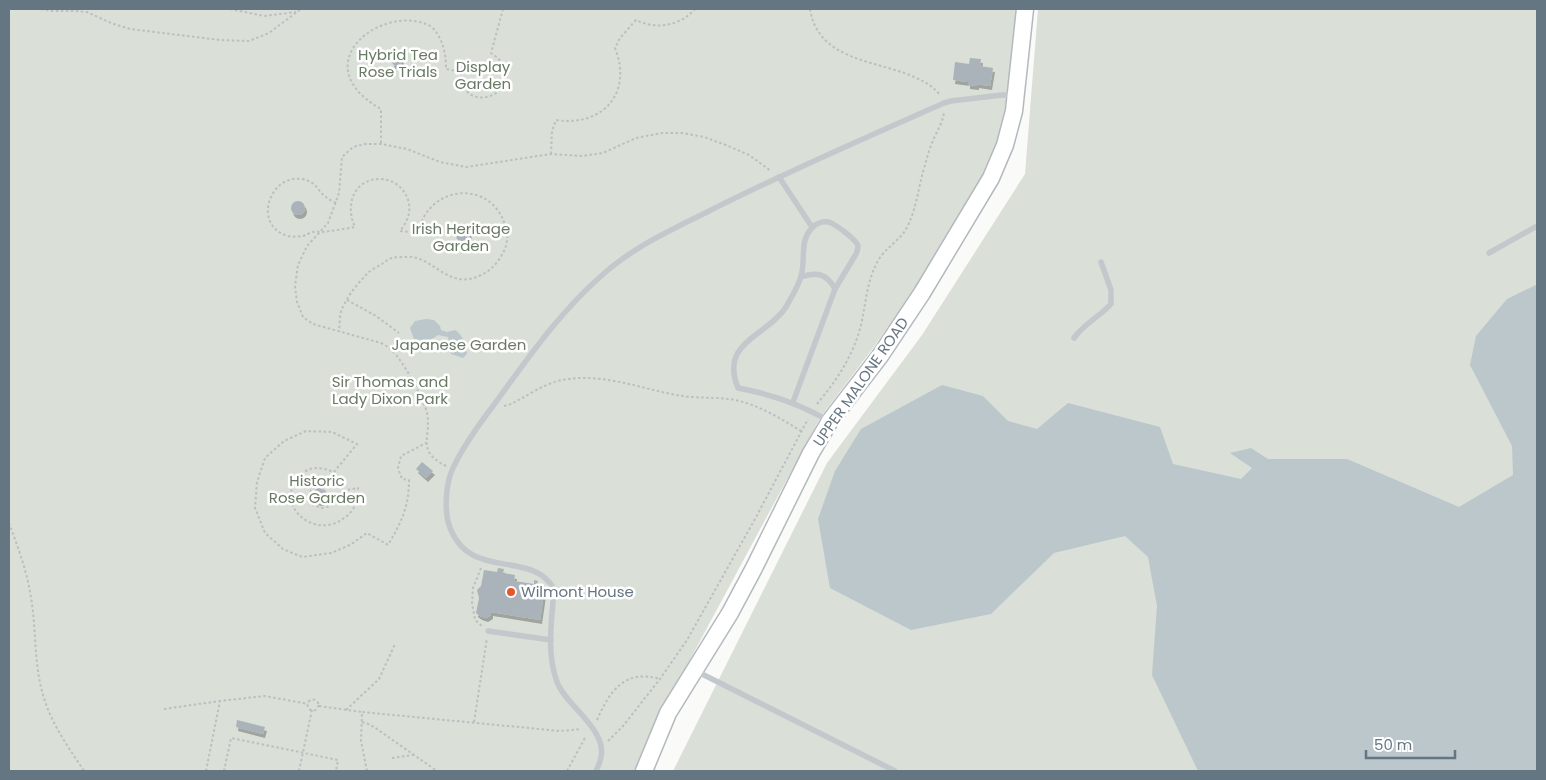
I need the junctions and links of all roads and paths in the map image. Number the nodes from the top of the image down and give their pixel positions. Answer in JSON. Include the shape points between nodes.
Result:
{"nodes":[{"id":1,"x":41,"y":9,"type":"edge"},
{"id":2,"x":230,"y":9,"type":"edge"},
{"id":3,"x":301,"y":9,"type":"edge"},
{"id":4,"x":502,"y":9,"type":"edge"},
{"id":5,"x":695,"y":9,"type":"edge"},
{"id":6,"x":810,"y":9,"type":"edge"},
{"id":7,"x":1025,"y":9,"type":"edge"},
{"id":8,"x":297,"y":12,"type":"junction"},
{"id":9,"x":428,"y":22,"type":"dead end"},
{"id":10,"x":349,"y":51,"type":"dead end"},
{"id":11,"x":1016,"y":95,"type":"junction"},
{"id":12,"x":944,"y":103,"type":"junction"},
{"id":13,"x":381,"y":144,"type":"junction"},
{"id":14,"x":551,"y":154,"type":"junction"},
{"id":15,"x":779,"y":178,"type":"junction"},
{"id":16,"x":336,"y":203,"type":"junction"},
{"id":17,"x":1537,"y":226,"type":"edge"},
{"id":18,"x":812,"y":227,"type":"junction"},
{"id":19,"x":319,"y":232,"type":"junction"},
{"id":20,"x":1489,"y":253,"type":"dead end"},
{"id":21,"x":1101,"y":262,"type":"dead end"},
{"id":22,"x":801,"y":277,"type":"junction"},
{"id":23,"x":835,"y":289,"type":"junction"},
{"id":24,"x":348,"y":300,"type":"junction"},
{"id":25,"x":339,"y":331,"type":"junction"},
{"id":26,"x":399,"y":333,"type":"dead end"},
{"id":27,"x":1074,"y":338,"type":"dead end"},
{"id":28,"x":793,"y":402,"type":"junction"},
{"id":29,"x":492,"y":406,"type":"junction"},
{"id":30,"x":812,"y":411,"type":"junction"},
{"id":31,"x":830,"y":421,"type":"junction"},
{"id":32,"x":801,"y":431,"type":"junction"},
{"id":33,"x":426,"y":443,"type":"junction"},
{"id":34,"x":452,"y":469,"type":"junction"},
{"id":35,"x":319,"y":495,"type":"dead end"},
{"id":36,"x":9,"y":523,"type":"edge"},
{"id":37,"x":484,"y":560,"type":"junction"},
{"id":38,"x":488,"y":631,"type":"junction"},
{"id":39,"x":551,"y":640,"type":"junction"},
{"id":40,"x":395,"y":644,"type":"dead end"},
{"id":41,"x":694,"y":670,"type":"junction"},
{"id":42,"x":660,"y":679,"type":"junction"},
{"id":43,"x":220,"y":701,"type":"junction"},
{"id":44,"x":308,"y":704,"type":"junction"},
{"id":45,"x":319,"y":706,"type":"junction"},
{"id":46,"x":164,"y":709,"type":"dead end"},
{"id":47,"x":312,"y":710,"type":"junction"},
{"id":48,"x":346,"y":710,"type":"junction"},
{"id":49,"x":362,"y":712,"type":"junction"},
{"id":50,"x":362,"y":722,"type":"junction"},
{"id":51,"x":474,"y":722,"type":"junction"},
{"id":52,"x":592,"y":726,"type":"junction"},
{"id":53,"x":601,"y":747,"type":"junction"},
{"id":54,"x":302,"y":753,"type":"junction"},
{"id":55,"x":413,"y":755,"type":"junction"},
{"id":56,"x":392,"y":758,"type":"dead end"},
{"id":57,"x":84,"y":771,"type":"edge"},
{"id":58,"x":206,"y":771,"type":"edge"},
{"id":59,"x":224,"y":771,"type":"edge"},
{"id":60,"x":299,"y":771,"type":"edge"},
{"id":61,"x":336,"y":771,"type":"edge"},
{"id":62,"x":367,"y":771,"type":"edge"},
{"id":63,"x":437,"y":771,"type":"edge"},
{"id":64,"x":567,"y":771,"type":"edge"},
{"id":65,"x":596,"y":771,"type":"edge"},
{"id":66,"x":644,"y":771,"type":"edge"},
{"id":67,"x":895,"y":771,"type":"edge"}],
"edges":[{"from":1,"to":8,"type":"path","via":[[87,12],[130,29],[249,41],[269,33]]},
{"from":2,"to":8,"type":"path","via":[[264,16]]},
{"from":3,"to":8,"type":"path"},
{"from":4,"to":9,"type":"path","via":[[491,53],[502,61],[506,78],[497,94],[485,98],[474,96],[466,89],[461,72],[446,69],[443,44]]},
{"from":5,"to":14,"type":"path","via":[[685,18],[664,26],[636,20],[615,48],[620,60],[620,74],[614,99],[596,116],[583,121],[556,120]]},
{"from":6,"to":12,"type":"path","via":[[816,28],[828,43],[845,54],[895,69],[932,86]]},
{"from":7,"to":11,"type":"main road","name":"UPPER MALONE ROAD"},
{"from":10,"to":13,"type":"path","via":[[348,71],[352,84],[360,95],[381,109]]},
{"from":11,"to":12,"type":"lane"},
{"from":11,"to":31,"type":"main road","name":"UPPER MALONE ROAD","via":[[1005,145],[991,178],[922,293],[880,356]]},
{"from":12,"to":15,"type":"lane"},
{"from":12,"to":30,"type":"path","via":[[943,120],[932,142],[911,220],[903,234],[879,258],[852,352],[843,370]]},
{"from":13,"to":14,"type":"path","via":[[407,148],[440,162],[466,167]]},
{"from":13,"to":16,"type":"path","via":[[352,147],[342,157]]},
{"from":14,"to":15,"type":"path","via":[[582,156],[603,153],[636,138],[682,133],[704,137],[749,156]]},
{"from":15,"to":18,"type":"lane"},
{"from":15,"to":29,"type":"lane","via":[[661,235],[600,276],[556,322]]},
{"from":16,"to":19,"type":"path","via":[[328,222]]},
{"from":16,"to":19,"type":"path","via":[[310,181],[300,179],[289,180],[273,191],[267,209],[272,226],[288,236]]},
{"from":17,"to":20,"type":"lane"},
{"from":18,"to":22,"type":"lane","via":[[803,249]]},
{"from":18,"to":23,"type":"lane","via":[[830,222],[855,240],[858,247]]},
{"from":19,"to":24,"type":"path","via":[[355,227],[350,209],[355,192],[372,180],[381,179],[400,186],[406,194],[409,214],[400,231],[418,232],[427,211],[452,194],[480,196],[502,215],[507,244],[500,259],[480,276],[454,278],[412,257],[392,258],[367,274]]},
{"from":19,"to":25,"type":"path","via":[[307,246],[298,266],[297,302],[303,317],[313,324]]},
{"from":21,"to":27,"type":"lane","via":[[1111,290],[1112,304],[1082,327]]},
{"from":22,"to":23,"type":"lane","via":[[810,273],[820,274],[831,280]]},
{"from":22,"to":28,"type":"lane","via":[[785,309],[751,337],[738,353],[733,368],[738,388],[764,392]]},
{"from":23,"to":28,"type":"lane"},
{"from":24,"to":25,"type":"path","via":[[341,310]]},
{"from":24,"to":26,"type":"path"},
{"from":25,"to":33,"type":"path","via":[[381,343],[396,355],[427,413]]},
{"from":28,"to":30,"type":"lane"},
{"from":29,"to":32,"type":"path","via":[[511,404],[549,384],[582,378],[633,384],[682,396],[743,402]]},
{"from":29,"to":34,"type":"lane"},
{"from":30,"to":31,"type":"lane"},
{"from":30,"to":32,"type":"path"},
{"from":31,"to":41,"type":"main road","name":"UPPER MALONE ROAD","via":[[734,605]]},
{"from":32,"to":42,"type":"path","via":[[687,640]]},
{"from":33,"to":34,"type":"path","via":[[432,457]]},
{"from":33,"to":35,"type":"path","via":[[401,456],[398,468],[402,479],[409,480],[409,498],[406,511],[388,545],[367,533],[331,553],[302,557],[283,549],[266,534],[255,508],[257,482],[265,458],[284,441],[306,431],[332,432],[356,444],[334,472],[314,467],[303,472],[291,492],[296,512],[314,525],[338,524],[349,515],[356,503],[358,488],[341,491],[333,504],[322,508],[313,505],[310,497],[311,490],[325,487]]},
{"from":34,"to":37,"type":"lane","via":[[446,504],[448,522],[464,549]]},
{"from":36,"to":57,"type":"path","via":[[31,593],[43,696],[53,722]]},
{"from":37,"to":38,"type":"path","via":[[473,588],[472,603],[475,620]]},
{"from":37,"to":39,"type":"lane","via":[[535,572],[550,581],[554,589]]},
{"from":38,"to":39,"type":"lane"},
{"from":38,"to":51,"type":"path"},
{"from":39,"to":52,"type":"lane","via":[[552,666],[558,684]]},
{"from":40,"to":48,"type":"path","via":[[378,679]]},
{"from":41,"to":66,"type":"main road","name":"UPPER MALONE ROAD","via":[[668,713]]},
{"from":41,"to":67,"type":"lane"},
{"from":42,"to":52,"type":"path","via":[[641,676],[627,680],[616,688]]},
{"from":42,"to":53,"type":"path","via":[[623,726]]},
{"from":43,"to":44,"type":"path","via":[[265,696]]},
{"from":43,"to":46,"type":"path"},
{"from":43,"to":58,"type":"path"},
{"from":44,"to":45,"type":"path","via":[[314,699]]},
{"from":44,"to":47,"type":"path"},
{"from":45,"to":47,"type":"path"},
{"from":45,"to":48,"type":"path"},
{"from":47,"to":54,"type":"path"},
{"from":48,"to":49,"type":"path"},
{"from":49,"to":50,"type":"path"},
{"from":49,"to":51,"type":"path"},
{"from":50,"to":55,"type":"path"},
{"from":50,"to":62,"type":"path","via":[[361,741]]},
{"from":51,"to":52,"type":"path","via":[[560,731]]},
{"from":52,"to":53,"type":"lane"},
{"from":52,"to":64,"type":"path"},
{"from":53,"to":65,"type":"lane"},
{"from":54,"to":59,"type":"path","via":[[231,738]]},
{"from":54,"to":60,"type":"path"},
{"from":54,"to":61,"type":"path","via":[[338,760]]},
{"from":55,"to":56,"type":"path"},
{"from":55,"to":63,"type":"path"}]}
